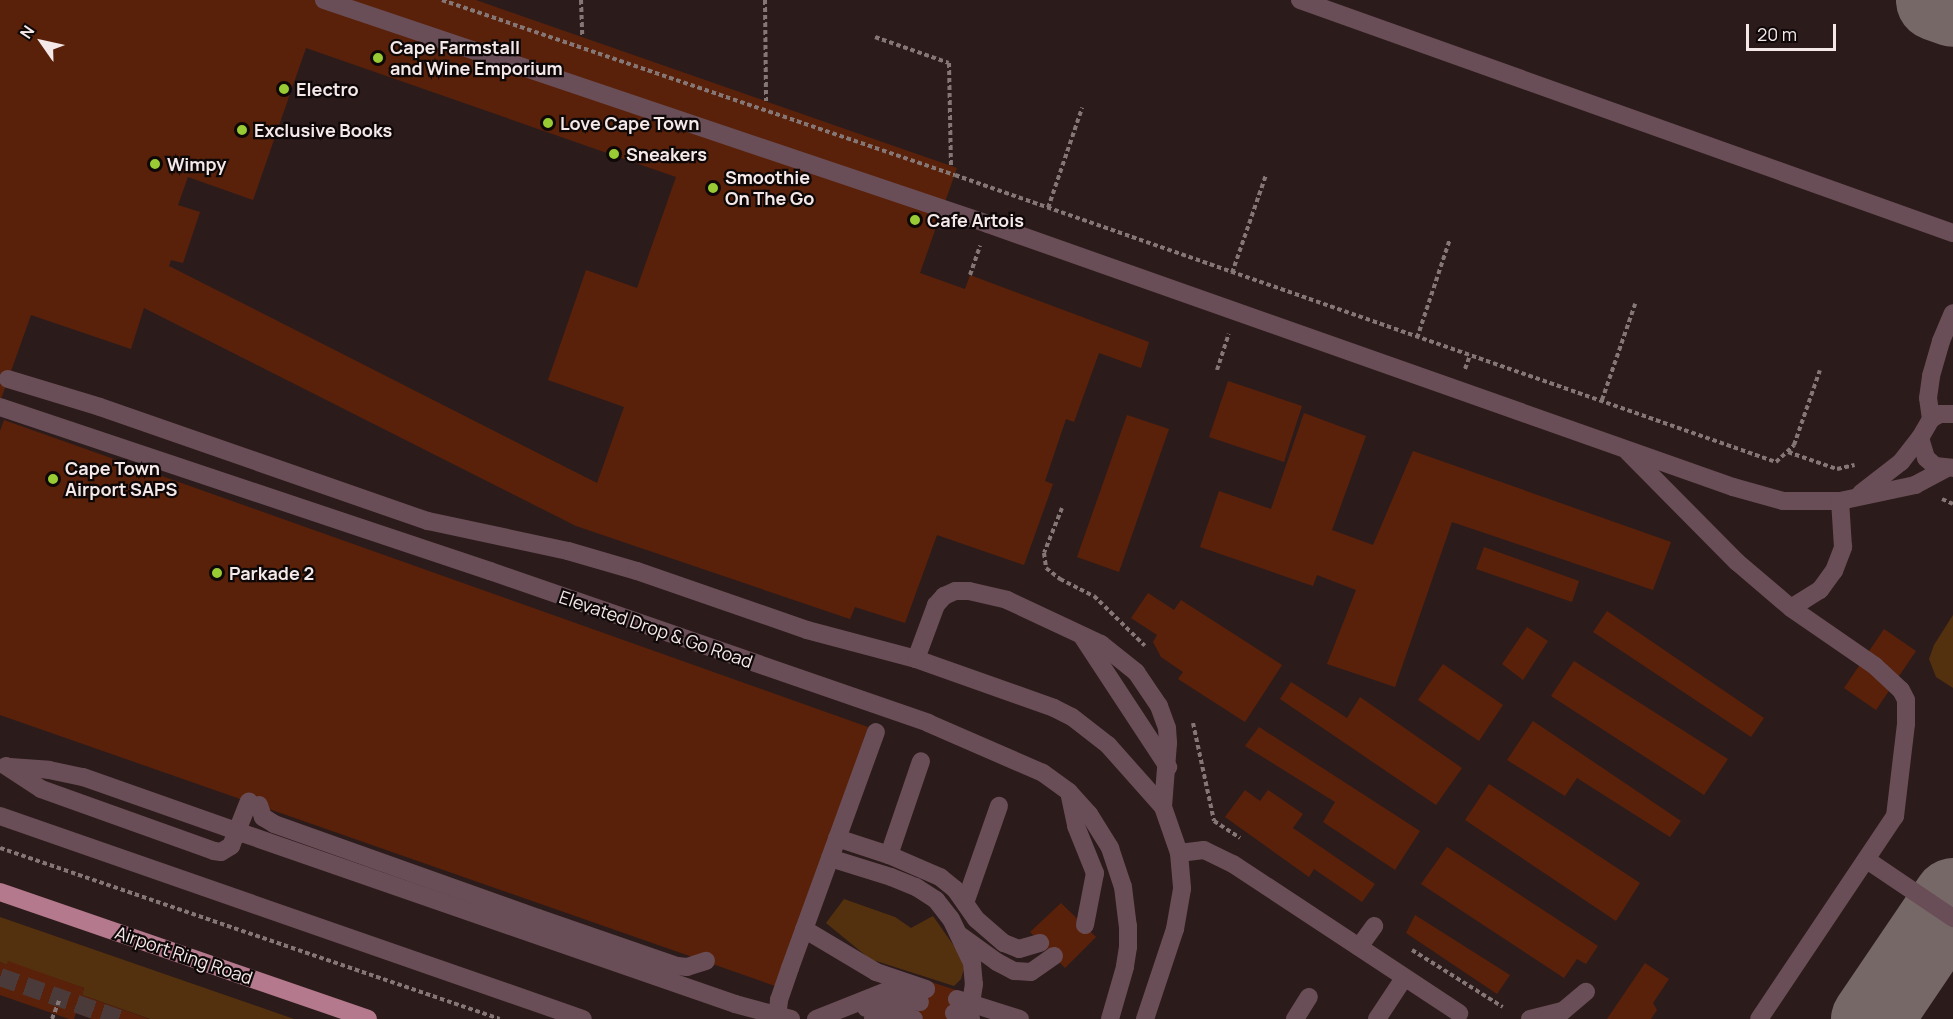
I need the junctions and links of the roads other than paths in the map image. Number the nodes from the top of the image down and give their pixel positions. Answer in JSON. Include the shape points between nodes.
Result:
{"nodes":[{"id":1,"x":324,"y":0,"type":"edge"},
{"id":2,"x":1300,"y":0,"type":"edge"},
{"id":3,"x":352,"y":5,"type":"edge"},
{"id":4,"x":1953,"y":233,"type":"edge"},
{"id":5,"x":1953,"y":313,"type":"edge"},
{"id":6,"x":8,"y":379,"type":"dead end"},
{"id":7,"x":0,"y":407,"type":"edge"},
{"id":8,"x":1953,"y":414,"type":"edge"},
{"id":9,"x":1931,"y":419,"type":"junction"},
{"id":10,"x":1920,"y":438,"type":"junction"},
{"id":11,"x":1623,"y":446,"type":"junction"},
{"id":12,"x":1949,"y":468,"type":"edge"},
{"id":13,"x":1847,"y":499,"type":"junction"},
{"id":14,"x":1791,"y":608,"type":"junction"},
{"id":15,"x":1080,"y":633,"type":"junction"},
{"id":16,"x":916,"y":659,"type":"junction"},
{"id":17,"x":876,"y":732,"type":"dead end"},
{"id":18,"x":921,"y":761,"type":"dead end"},
{"id":19,"x":3,"y":765,"type":"edge"},
{"id":20,"x":1168,"y":767,"type":"junction"},
{"id":21,"x":1069,"y":792,"type":"junction"},
{"id":22,"x":999,"y":806,"type":"dead end"},
{"id":23,"x":1162,"y":807,"type":"junction"},
{"id":24,"x":0,"y":816,"type":"edge"},
{"id":25,"x":837,"y":838,"type":"junction"},
{"id":26,"x":1179,"y":853,"type":"junction"},
{"id":27,"x":889,"y":855,"type":"junction"},
{"id":28,"x":830,"y":858,"type":"junction"},
{"id":29,"x":1867,"y":860,"type":"junction"},
{"id":30,"x":0,"y":892,"type":"edge"},
{"id":31,"x":965,"y":903,"type":"junction"},
{"id":32,"x":1078,"y":918,"type":"dead end"},
{"id":33,"x":1953,"y":918,"type":"edge"},
{"id":34,"x":1374,"y":926,"type":"dead end"},
{"id":35,"x":804,"y":929,"type":"junction"},
{"id":36,"x":960,"y":935,"type":"junction"},
{"id":37,"x":1040,"y":943,"type":"dead end"},
{"id":38,"x":1359,"y":947,"type":"junction"},
{"id":39,"x":1054,"y":956,"type":"dead end"},
{"id":40,"x":706,"y":961,"type":"dead end"},
{"id":41,"x":1404,"y":978,"type":"junction"},
{"id":42,"x":908,"y":983,"type":"junction"},
{"id":43,"x":1586,"y":992,"type":"dead end"},
{"id":44,"x":1310,"y":997,"type":"dead end"},
{"id":45,"x":920,"y":1003,"type":"edge"},
{"id":46,"x":963,"y":1009,"type":"edge"},
{"id":47,"x":1460,"y":1014,"type":"dead end"},
{"id":48,"x":368,"y":1019,"type":"edge"},
{"id":49,"x":583,"y":1019,"type":"edge"},
{"id":50,"x":777,"y":1019,"type":"edge"},
{"id":51,"x":791,"y":1019,"type":"edge"},
{"id":52,"x":816,"y":1019,"type":"edge"},
{"id":53,"x":836,"y":1019,"type":"edge"},
{"id":54,"x":873,"y":1019,"type":"edge"},
{"id":55,"x":1020,"y":1019,"type":"edge"},
{"id":56,"x":1110,"y":1019,"type":"edge"},
{"id":57,"x":1145,"y":1019,"type":"edge"},
{"id":58,"x":1295,"y":1019,"type":"edge"},
{"id":59,"x":1377,"y":1019,"type":"edge"},
{"id":60,"x":1530,"y":1019,"type":"edge"},
{"id":61,"x":1759,"y":1019,"type":"edge"}],
"edges":[{"from":1,"to":3,"type":"street"},
{"from":2,"to":4,"type":"street"},
{"from":3,"to":11,"type":"street"},
{"from":5,"to":9,"type":"street","via":[[1931,376]]},
{"from":6,"to":16,"type":"street","via":[[428,521],[568,550],[807,630]]},
{"from":7,"to":21,"type":"street","name":"Elevated Drop & Go Road","via":[[928,723],[1043,772]]},
{"from":8,"to":9,"type":"street"},
{"from":9,"to":10,"type":"street"},
{"from":10,"to":12,"type":"street","via":[[1926,459],[1935,466]]},
{"from":10,"to":13,"type":"street","via":[[1889,473]]},
{"from":11,"to":13,"type":"street","via":[[1733,487],[1783,501]]},
{"from":11,"to":14,"type":"street","via":[[1729,554]]},
{"from":12,"to":13,"type":"street","via":[[1915,485]]},
{"from":13,"to":14,"type":"street","via":[[1843,547],[1834,571],[1820,590]]},
{"from":14,"to":29,"type":"street","via":[[1875,666],[1901,690],[1906,700],[1895,816]]},
{"from":15,"to":16,"type":"street","via":[[1007,600],[955,591],[936,605]]},
{"from":15,"to":20,"type":"street"},
{"from":15,"to":20,"type":"street","via":[[1123,660],[1148,687],[1167,728]]},
{"from":16,"to":23,"type":"street","via":[[1072,717],[1108,745]]},
{"from":17,"to":25,"type":"street"},
{"from":18,"to":27,"type":"street"},
{"from":19,"to":40,"type":"street","via":[[41,789],[214,851],[231,846],[254,803],[263,817],[274,824],[548,922],[677,966]]},
{"from":19,"to":51,"type":"street","bridge":true,"via":[[83,777],[701,994]]},
{"from":20,"to":23,"type":"street"},
{"from":21,"to":32,"type":"street","via":[[1076,826],[1095,873],[1089,905]]},
{"from":21,"to":56,"type":"street","name":"Elevated Drop & Go Road","via":[[1101,831],[1124,886],[1128,947]]},
{"from":22,"to":31,"type":"street"},
{"from":23,"to":26,"type":"street"},
{"from":24,"to":49,"type":"street"},
{"from":25,"to":27,"type":"street"},
{"from":25,"to":28,"type":"street"},
{"from":26,"to":38,"type":"street","via":[[1204,850],[1218,855]]},
{"from":26,"to":57,"type":"street","via":[[1182,889],[1175,929]]},
{"from":27,"to":31,"type":"street","via":[[940,877]]},
{"from":28,"to":35,"type":"street"},
{"from":28,"to":36,"type":"street","via":[[929,894],[945,909]]},
{"from":29,"to":33,"type":"street"},
{"from":29,"to":61,"type":"street"},
{"from":30,"to":48,"type":"main road","name":"Airport Ring Road"},
{"from":31,"to":37,"type":"street","via":[[985,929],[1004,943],[1019,949]]},
{"from":34,"to":38,"type":"street"},
{"from":35,"to":42,"type":"street","via":[[876,972]]},
{"from":35,"to":50,"type":"street","via":[[779,1000]]},
{"from":36,"to":39,"type":"street","via":[[1014,972],[1030,972]]},
{"from":36,"to":46,"type":"street","via":[[972,963],[974,984]]},
{"from":38,"to":41,"type":"street"},
{"from":41,"to":47,"type":"street"},
{"from":41,"to":59,"type":"street"},
{"from":42,"to":45,"type":"street"},
{"from":42,"to":52,"type":"street"},
{"from":43,"to":60,"type":"street","via":[[1563,1011]]},
{"from":44,"to":58,"type":"street"},
{"from":45,"to":53,"type":"street","via":[[903,1000],[878,1004]]},
{"from":45,"to":54,"type":"street","via":[[897,1016]]},
{"from":46,"to":55,"type":"street"}]}
